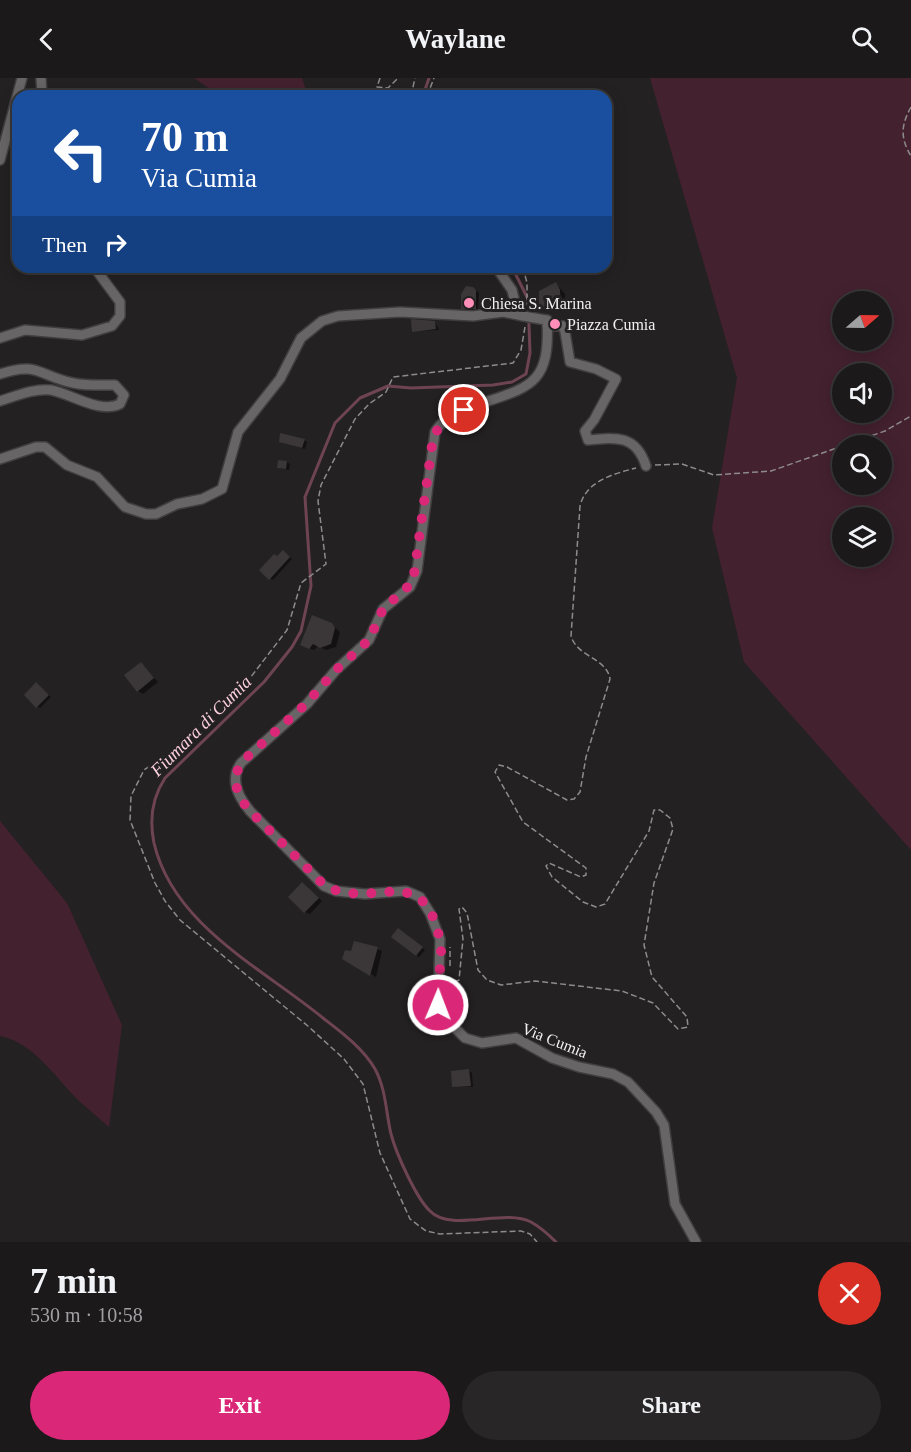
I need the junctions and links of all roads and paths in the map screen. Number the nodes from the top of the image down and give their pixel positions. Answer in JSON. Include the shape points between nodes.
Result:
{"nodes":[{"id":1,"x":380,"y":78,"type":"edge"},
{"id":2,"x":398,"y":78,"type":"edge"},
{"id":3,"x":911,"y":107,"type":"edge"},
{"id":4,"x":12,"y":115,"type":"edge"},
{"id":5,"x":911,"y":156,"type":"edge"},
{"id":6,"x":0,"y":160,"type":"edge"},
{"id":7,"x":98,"y":273,"type":"edge"},
{"id":8,"x":500,"y":273,"type":"edge"},
{"id":9,"x":524,"y":273,"type":"edge"},
{"id":10,"x":526,"y":306,"type":"dead end"},
{"id":11,"x":522,"y":319,"type":"junction"},
{"id":12,"x":543,"y":322,"type":"junction"},
{"id":13,"x":0,"y":338,"type":"edge"},
{"id":14,"x":0,"y":374,"type":"edge"},
{"id":15,"x":0,"y":402,"type":"edge"},
{"id":16,"x":911,"y":416,"type":"edge"},
{"id":17,"x":0,"y":459,"type":"edge"},
{"id":18,"x":646,"y":466,"type":"junction"},
{"id":19,"x":450,"y":945,"type":"dead end"},
{"id":20,"x":537,"y":1242,"type":"edge"},
{"id":21,"x":696,"y":1242,"type":"edge"}],
"edges":[{"from":1,"to":2,"type":"path","via":[[377,87],[388,88]]},
{"from":3,"to":5,"type":"path","via":[[902,135]]},
{"from":4,"to":6,"type":"street"},
{"from":7,"to":13,"type":"street","via":[[120,302],[120,315],[112,326],[82,335],[25,330]]},
{"from":8,"to":11,"type":"street","via":[[512,290]]},
{"from":9,"to":10,"type":"path"},
{"from":11,"to":12,"type":"street","bridge":true},
{"from":11,"to":17,"type":"street","via":[[503,312],[473,316],[400,312],[338,316],[322,321],[301,338],[280,379],[238,432],[222,489],[202,500],[177,504],[156,514],[125,507],[97,477],[67,465],[45,447]]},
{"from":11,"to":20,"type":"path","via":[[521,350],[513,363],[393,377],[384,395],[360,412],[319,490],[326,564],[301,583],[287,630],[247,682],[212,708],[189,740],[144,770],[133,789],[130,812],[155,883],[170,908],[344,1059],[363,1084],[380,1153],[411,1219],[426,1231],[440,1234],[520,1231]]},
{"from":12,"to":18,"type":"street","via":[[564,326],[570,362],[616,380],[585,431],[588,440],[622,439],[642,453]]},
{"from":12,"to":21,"type":"street","name":"Via Cumia","via":[[546,359],[534,381],[451,416],[435,432],[417,571],[410,587],[383,609],[369,640],[241,764],[236,784],[250,811],[324,885],[336,891],[406,891],[420,897],[440,939],[438,1005],[465,1038],[477,1043],[516,1038],[552,1058],[613,1074],[628,1082],[662,1120],[675,1204]]},
{"from":14,"to":15,"type":"street","via":[[32,368],[63,381],[116,385],[123,390],[123,400],[111,407],[51,390],[30,391]]},
{"from":16,"to":18,"type":"path","via":[[885,431],[771,471],[718,475],[682,464]]},
{"from":18,"to":19,"type":"path","via":[[598,482],[586,492],[580,506],[571,636],[580,652],[606,668],[610,679],[586,757],[580,792],[574,799],[563,799],[507,766],[495,768],[523,822],[586,868],[586,875],[580,877],[556,864],[546,866],[552,877],[591,906],[600,906],[612,897],[649,831],[654,810],[670,818],[673,829],[649,903],[645,954],[652,977],[687,1017],[688,1027],[678,1029],[653,1003],[622,991],[535,981],[501,985],[487,980],[478,970],[462,907],[459,912],[463,946],[459,980],[454,984],[449,978]]}]}
